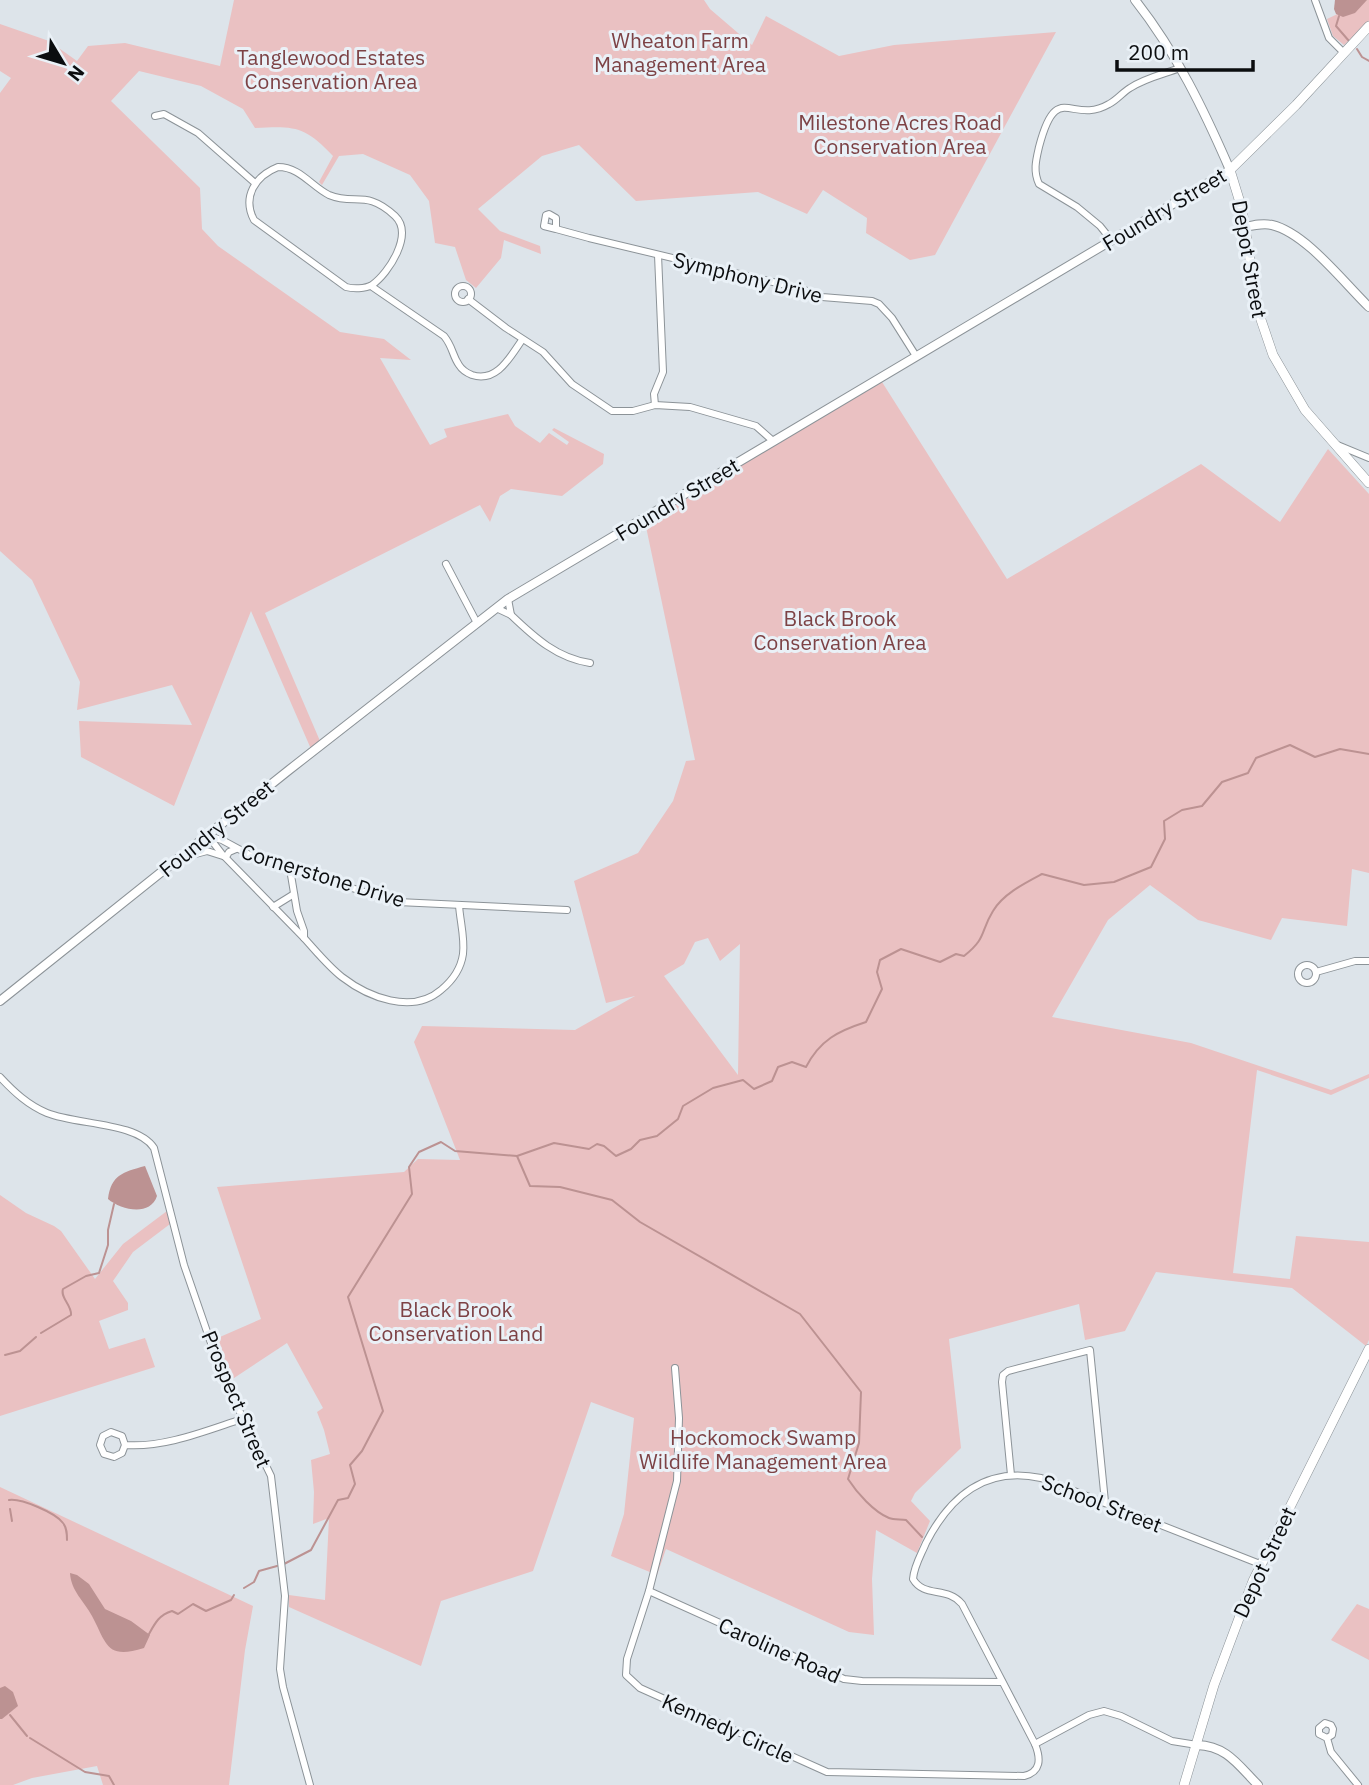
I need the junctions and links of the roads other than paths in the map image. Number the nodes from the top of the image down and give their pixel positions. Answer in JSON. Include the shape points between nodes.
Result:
{"nodes":[{"id":1,"x":1135,"y":0,"type":"edge"},
{"id":2,"x":1315,"y":0,"type":"edge"},
{"id":3,"x":1369,"y":26,"type":"edge"},
{"id":4,"x":1344,"y":52,"type":"junction"},
{"id":5,"x":1180,"y":68,"type":"junction"},
{"id":6,"x":155,"y":116,"type":"dead end"},
{"id":7,"x":1230,"y":170,"type":"junction"},
{"id":8,"x":255,"y":183,"type":"junction"},
{"id":9,"x":1245,"y":227,"type":"junction"},
{"id":10,"x":556,"y":229,"type":"dead end"},
{"id":11,"x":1112,"y":242,"type":"junction"},
{"id":12,"x":658,"y":255,"type":"junction"},
{"id":13,"x":371,"y":286,"type":"junction"},
{"id":14,"x":468,"y":299,"type":"dead end"},
{"id":15,"x":1369,"y":307,"type":"edge"},
{"id":16,"x":522,"y":340,"type":"junction"},
{"id":17,"x":916,"y":356,"type":"junction"},
{"id":18,"x":656,"y":405,"type":"junction"},
{"id":19,"x":774,"y":441,"type":"junction"},
{"id":20,"x":1332,"y":443,"type":"junction"},
{"id":21,"x":1369,"y":458,"type":"edge"},
{"id":22,"x":1369,"y":483,"type":"edge"},
{"id":23,"x":446,"y":564,"type":"dead end"},
{"id":24,"x":508,"y":599,"type":"junction"},
{"id":25,"x":496,"y":608,"type":"junction"},
{"id":26,"x":511,"y":615,"type":"junction"},
{"id":27,"x":477,"y":623,"type":"junction"},
{"id":28,"x":590,"y":663,"type":"dead end"},
{"id":29,"x":208,"y":836,"type":"junction"},
{"id":30,"x":236,"y":849,"type":"junction"},
{"id":31,"x":226,"y":857,"type":"junction"},
{"id":32,"x":180,"y":858,"type":"junction"},
{"id":33,"x":289,"y":869,"type":"junction"},
{"id":34,"x":294,"y":894,"type":"junction"},
{"id":35,"x":459,"y":905,"type":"junction"},
{"id":36,"x":273,"y":907,"type":"junction"},
{"id":37,"x":567,"y":910,"type":"dead end"},
{"id":38,"x":304,"y":938,"type":"junction"},
{"id":39,"x":1369,"y":961,"type":"edge"},
{"id":40,"x":1316,"y":972,"type":"dead end"},
{"id":41,"x":0,"y":1001,"type":"edge"},
{"id":42,"x":0,"y":1077,"type":"edge"},
{"id":43,"x":1369,"y":1349,"type":"edge"},
{"id":44,"x":675,"y":1368,"type":"dead end"},
{"id":45,"x":242,"y":1419,"type":"junction"},
{"id":46,"x":125,"y":1445,"type":"junction"},
{"id":47,"x":1011,"y":1475,"type":"junction"},
{"id":48,"x":1105,"y":1503,"type":"junction"},
{"id":49,"x":1260,"y":1564,"type":"junction"},
{"id":50,"x":649,"y":1591,"type":"junction"},
{"id":51,"x":1002,"y":1682,"type":"junction"},
{"id":52,"x":1327,"y":1738,"type":"dead end"},
{"id":53,"x":1035,"y":1744,"type":"junction"},
{"id":54,"x":1197,"y":1745,"type":"junction"},
{"id":55,"x":310,"y":1785,"type":"edge"},
{"id":56,"x":1184,"y":1785,"type":"edge"},
{"id":57,"x":1258,"y":1785,"type":"edge"},
{"id":58,"x":1358,"y":1785,"type":"edge"}],
"edges":[{"from":1,"to":5,"type":"main road"},
{"from":2,"to":4,"type":"street","via":[[1329,38]]},
{"from":3,"to":4,"type":"highway","name":"Foundry Street"},
{"from":4,"to":7,"type":"highway","name":"Foundry Street"},
{"from":5,"to":7,"type":"main road"},
{"from":5,"to":11,"type":"street","via":[[1135,85],[1100,108],[1060,108],[1045,124],[1035,167],[1039,184],[1077,207]]},
{"from":6,"to":8,"type":"street","via":[[164,114],[198,133]]},
{"from":7,"to":9,"type":"highway","name":"Depot Street"},
{"from":7,"to":11,"type":"main road","name":"Foundry Street"},
{"from":8,"to":13,"type":"street","via":[[248,205],[254,220],[346,287]]},
{"from":8,"to":13,"type":"street","via":[[269,171],[288,167],[330,195],[376,202],[396,217],[401,224],[401,246]]},
{"from":9,"to":15,"type":"main road","via":[[1271,225],[1292,235]]},
{"from":9,"to":20,"type":"highway","name":"Depot Street","via":[[1266,338],[1297,400]]},
{"from":10,"to":12,"type":"street","name":"Symphony Drive"},
{"from":11,"to":17,"type":"main road","name":"Foundry Street"},
{"from":12,"to":17,"type":"street","name":"Symphony Drive","via":[[821,297],[872,301],[892,318]]},
{"from":12,"to":18,"type":"street","via":[[663,362],[654,394]]},
{"from":13,"to":16,"type":"street","via":[[444,336],[453,346],[459,366],[475,376],[496,373]]},
{"from":14,"to":16,"type":"street"},
{"from":16,"to":18,"type":"street","via":[[543,352],[572,384],[612,411]]},
{"from":17,"to":19,"type":"main road","name":"Foundry Street"},
{"from":18,"to":19,"type":"street","via":[[690,407],[756,426]]},
{"from":19,"to":24,"type":"main road","name":"Foundry Street"},
{"from":20,"to":21,"type":"street"},
{"from":20,"to":22,"type":"highway","name":"Depot Street"},
{"from":23,"to":27,"type":"street"},
{"from":24,"to":25,"type":"main road","name":"Foundry Street"},
{"from":24,"to":26,"type":"street"},
{"from":25,"to":26,"type":"street"},
{"from":25,"to":27,"type":"main road","name":"Foundry Street"},
{"from":26,"to":28,"type":"street","via":[[551,649]]},
{"from":27,"to":29,"type":"main road","name":"Foundry Street"},
{"from":29,"to":30,"type":"street","name":"Cornerstone Drive"},
{"from":29,"to":31,"type":"street"},
{"from":29,"to":32,"type":"main road","name":"Foundry Street"},
{"from":30,"to":31,"type":"street"},
{"from":30,"to":33,"type":"street","name":"Cornerstone Drive"},
{"from":31,"to":32,"type":"street","via":[[204,851]]},
{"from":31,"to":36,"type":"street"},
{"from":32,"to":41,"type":"main road","name":"Foundry Street"},
{"from":33,"to":34,"type":"street"},
{"from":33,"to":35,"type":"street","name":"Cornerstone Drive","via":[[398,902]]},
{"from":34,"to":36,"type":"street"},
{"from":34,"to":38,"type":"street"},
{"from":35,"to":37,"type":"street","name":"Cornerstone Drive"},
{"from":35,"to":38,"type":"street","via":[[461,963],[442,989],[420,1001],[398,1002],[366,991],[341,976]]},
{"from":36,"to":38,"type":"street"},
{"from":39,"to":40,"type":"street"},
{"from":42,"to":45,"type":"street","name":"Prospect Street","via":[[47,1113],[135,1132],[150,1142],[184,1265]]},
{"from":43,"to":49,"type":"highway","name":"Depot Street"},
{"from":44,"to":50,"type":"street","name":"Kennedy Circle","via":[[677,1482]]},
{"from":45,"to":46,"type":"street","via":[[177,1438]]},
{"from":45,"to":55,"type":"street","name":"Prospect Street","via":[[272,1480],[285,1592],[280,1669]]},
{"from":46,"to":46,"type":"street","via":[[122,1436],[111,1432],[103,1436],[100,1445],[103,1453],[114,1457]]},
{"from":47,"to":48,"type":"street","name":"School Street","via":[[1048,1480]]},
{"from":47,"to":48,"type":"street","via":[[1003,1375],[1090,1350]]},
{"from":47,"to":51,"type":"street","name":"School Street","via":[[975,1487],[949,1506],[915,1566],[913,1579],[928,1591],[960,1601]]},
{"from":48,"to":49,"type":"street","name":"School Street"},
{"from":49,"to":54,"type":"highway","name":"Depot Street","via":[[1229,1640]]},
{"from":50,"to":51,"type":"street","name":"Caroline Road","via":[[844,1679]]},
{"from":50,"to":53,"type":"street","name":"Kennedy Circle","via":[[625,1668],[629,1680],[822,1770],[1024,1776],[1038,1765]]},
{"from":51,"to":53,"type":"street"},
{"from":52,"to":58,"type":"street","via":[[1331,1752]]},
{"from":53,"to":54,"type":"street","via":[[1089,1715],[1104,1712],[1172,1741]]},
{"from":54,"to":56,"type":"highway","name":"Depot Street"},
{"from":54,"to":57,"type":"main road","via":[[1218,1748]]}]}
